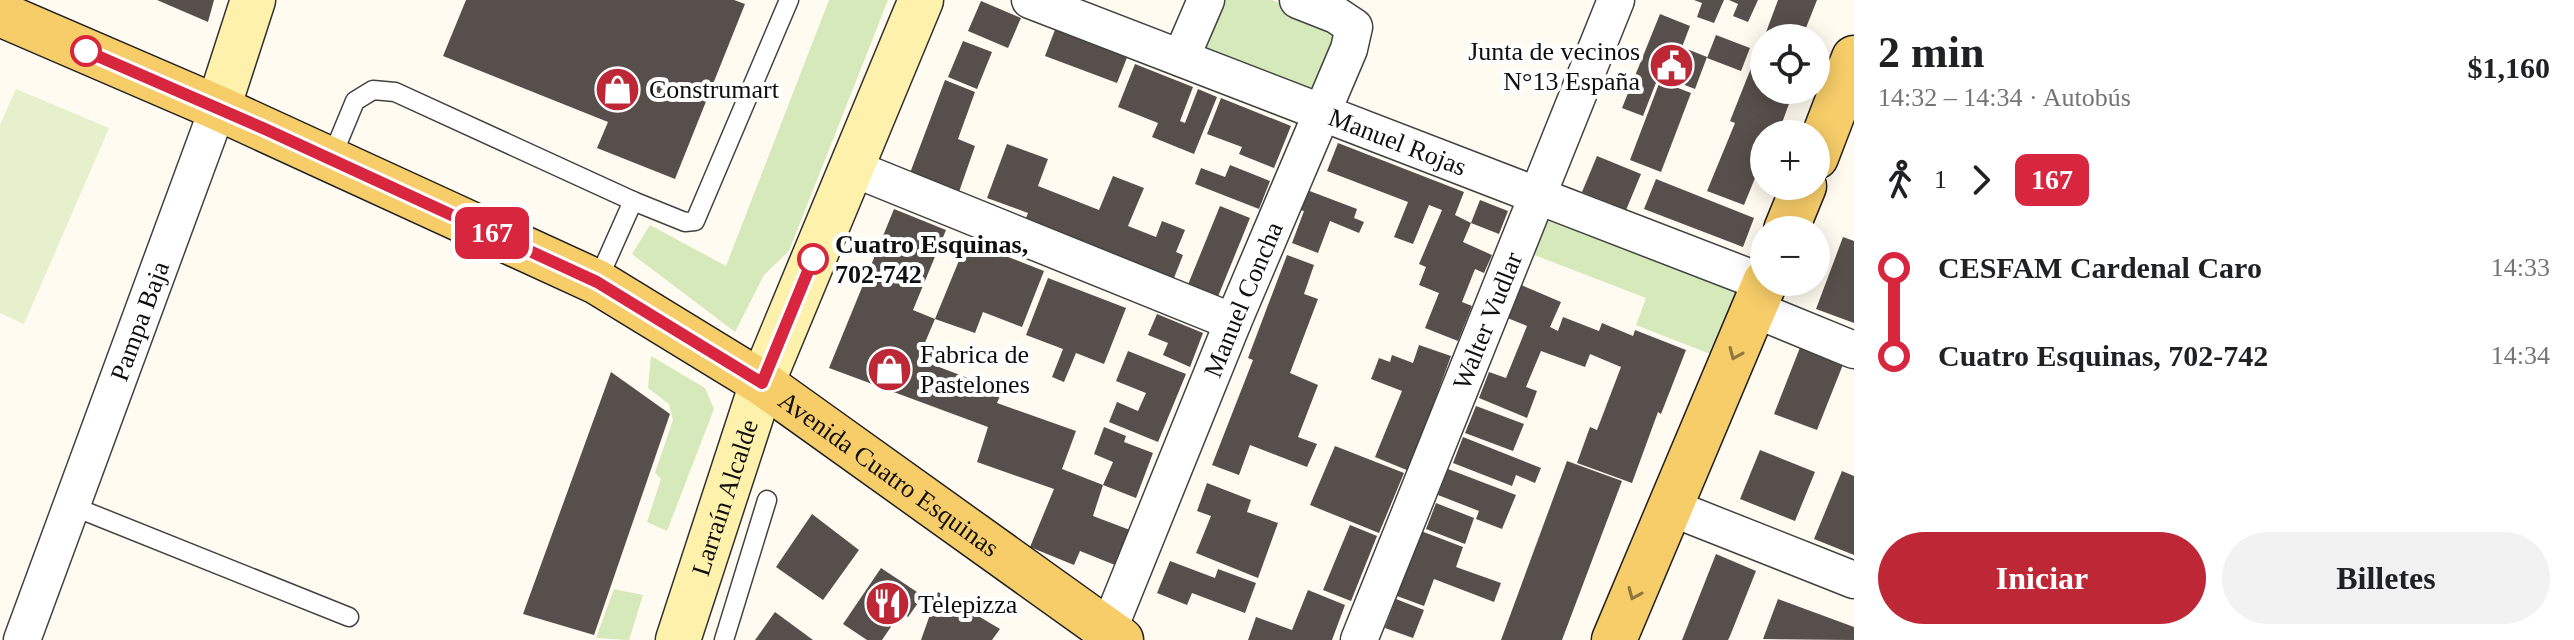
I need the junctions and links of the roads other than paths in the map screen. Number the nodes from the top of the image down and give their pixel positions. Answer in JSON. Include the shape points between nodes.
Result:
{"nodes":[{"id":1,"x":253,"y":0,"type":"edge"},
{"id":2,"x":789,"y":0,"type":"edge"},
{"id":3,"x":921,"y":0,"type":"edge"},
{"id":4,"x":1030,"y":0,"type":"edge"},
{"id":5,"x":1206,"y":0,"type":"edge"},
{"id":6,"x":1298,"y":0,"type":"edge"},
{"id":7,"x":1616,"y":0,"type":"edge"},
{"id":8,"x":0,"y":14,"type":"edge"},
{"id":9,"x":1181,"y":58,"type":"junction"},
{"id":10,"x":1854,"y":58,"type":"edge"},
{"id":11,"x":218,"y":108,"type":"junction"},
{"id":12,"x":1845,"y":111,"type":"edge"},
{"id":13,"x":1321,"y":114,"type":"junction"},
{"id":14,"x":1830,"y":135,"type":"edge"},
{"id":15,"x":331,"y":159,"type":"junction"},
{"id":16,"x":850,"y":167,"type":"junction"},
{"id":17,"x":1539,"y":198,"type":"junction"},
{"id":18,"x":633,"y":201,"type":"junction"},
{"id":19,"x":597,"y":282,"type":"junction"},
{"id":20,"x":1750,"y":286,"type":"edge"},
{"id":21,"x":1759,"y":296,"type":"edge"},
{"id":22,"x":1769,"y":296,"type":"edge"},
{"id":23,"x":1233,"y":322,"type":"junction"},
{"id":24,"x":1854,"y":350,"type":"edge"},
{"id":25,"x":762,"y":383,"type":"junction"},
{"id":26,"x":767,"y":500,"type":"dead end"},
{"id":27,"x":72,"y":506,"type":"junction"},
{"id":28,"x":1672,"y":508,"type":"junction"},
{"id":29,"x":1854,"y":580,"type":"edge"},
{"id":30,"x":349,"y":617,"type":"dead end"},
{"id":31,"x":1115,"y":636,"type":"edge"},
{"id":32,"x":22,"y":640,"type":"edge"},
{"id":33,"x":678,"y":640,"type":"edge"},
{"id":34,"x":724,"y":640,"type":"edge"},
{"id":35,"x":1359,"y":640,"type":"edge"},
{"id":36,"x":1614,"y":640,"type":"edge"}],
"edges":[{"from":1,"to":11,"type":"street","name":"Pampa Baja"},
{"from":2,"to":18,"type":"lane","via":[[695,221],[685,222]]},
{"from":3,"to":16,"type":"street","name":"Larraín Alcalde"},
{"from":4,"to":9,"type":"street","name":"Manuel Rojas"},
{"from":5,"to":9,"type":"street"},
{"from":6,"to":13,"type":"street","name":"Manuel Concha","via":[[1354,27]]},
{"from":7,"to":17,"type":"street","name":"Walter Vudlar"},
{"from":8,"to":11,"type":"main road","name":"Avenida Cuatro Esquinas"},
{"from":9,"to":13,"type":"street","name":"Manuel Rojas"},
{"from":10,"to":12,"type":"main road"},
{"from":11,"to":15,"type":"main road","name":"Avenida Cuatro Esquinas"},
{"from":11,"to":27,"type":"street","name":"Pampa Baja"},
{"from":12,"to":14,"type":"main road"},
{"from":13,"to":17,"type":"street","name":"Manuel Rojas"},
{"from":13,"to":23,"type":"street","name":"Manuel Concha"},
{"from":15,"to":18,"type":"lane","via":[[355,101],[373,90],[395,92]]},
{"from":15,"to":19,"type":"main road","name":"Avenida Cuatro Esquinas"},
{"from":16,"to":23,"type":"street"},
{"from":16,"to":25,"type":"street","name":"Larraín Alcalde"},
{"from":17,"to":20,"type":"street","name":"Manuel Rojas"},
{"from":17,"to":35,"type":"street","name":"Walter Vudlar"},
{"from":18,"to":19,"type":"lane"},
{"from":19,"to":25,"type":"main road","name":"Avenida Cuatro Esquinas"},
{"from":21,"to":28,"type":"main road","one_way":true},
{"from":22,"to":24,"type":"street","name":"Manuel Rojas"},
{"from":23,"to":31,"type":"street","name":"Manuel Concha"},
{"from":25,"to":31,"type":"main road","name":"Avenida Cuatro Esquinas"},
{"from":25,"to":33,"type":"street","name":"Larraín Alcalde"},
{"from":26,"to":34,"type":"lane"},
{"from":27,"to":30,"type":"lane"},
{"from":27,"to":32,"type":"street","name":"Pampa Baja"},
{"from":28,"to":29,"type":"street"},
{"from":28,"to":36,"type":"main road","one_way":true}]}
